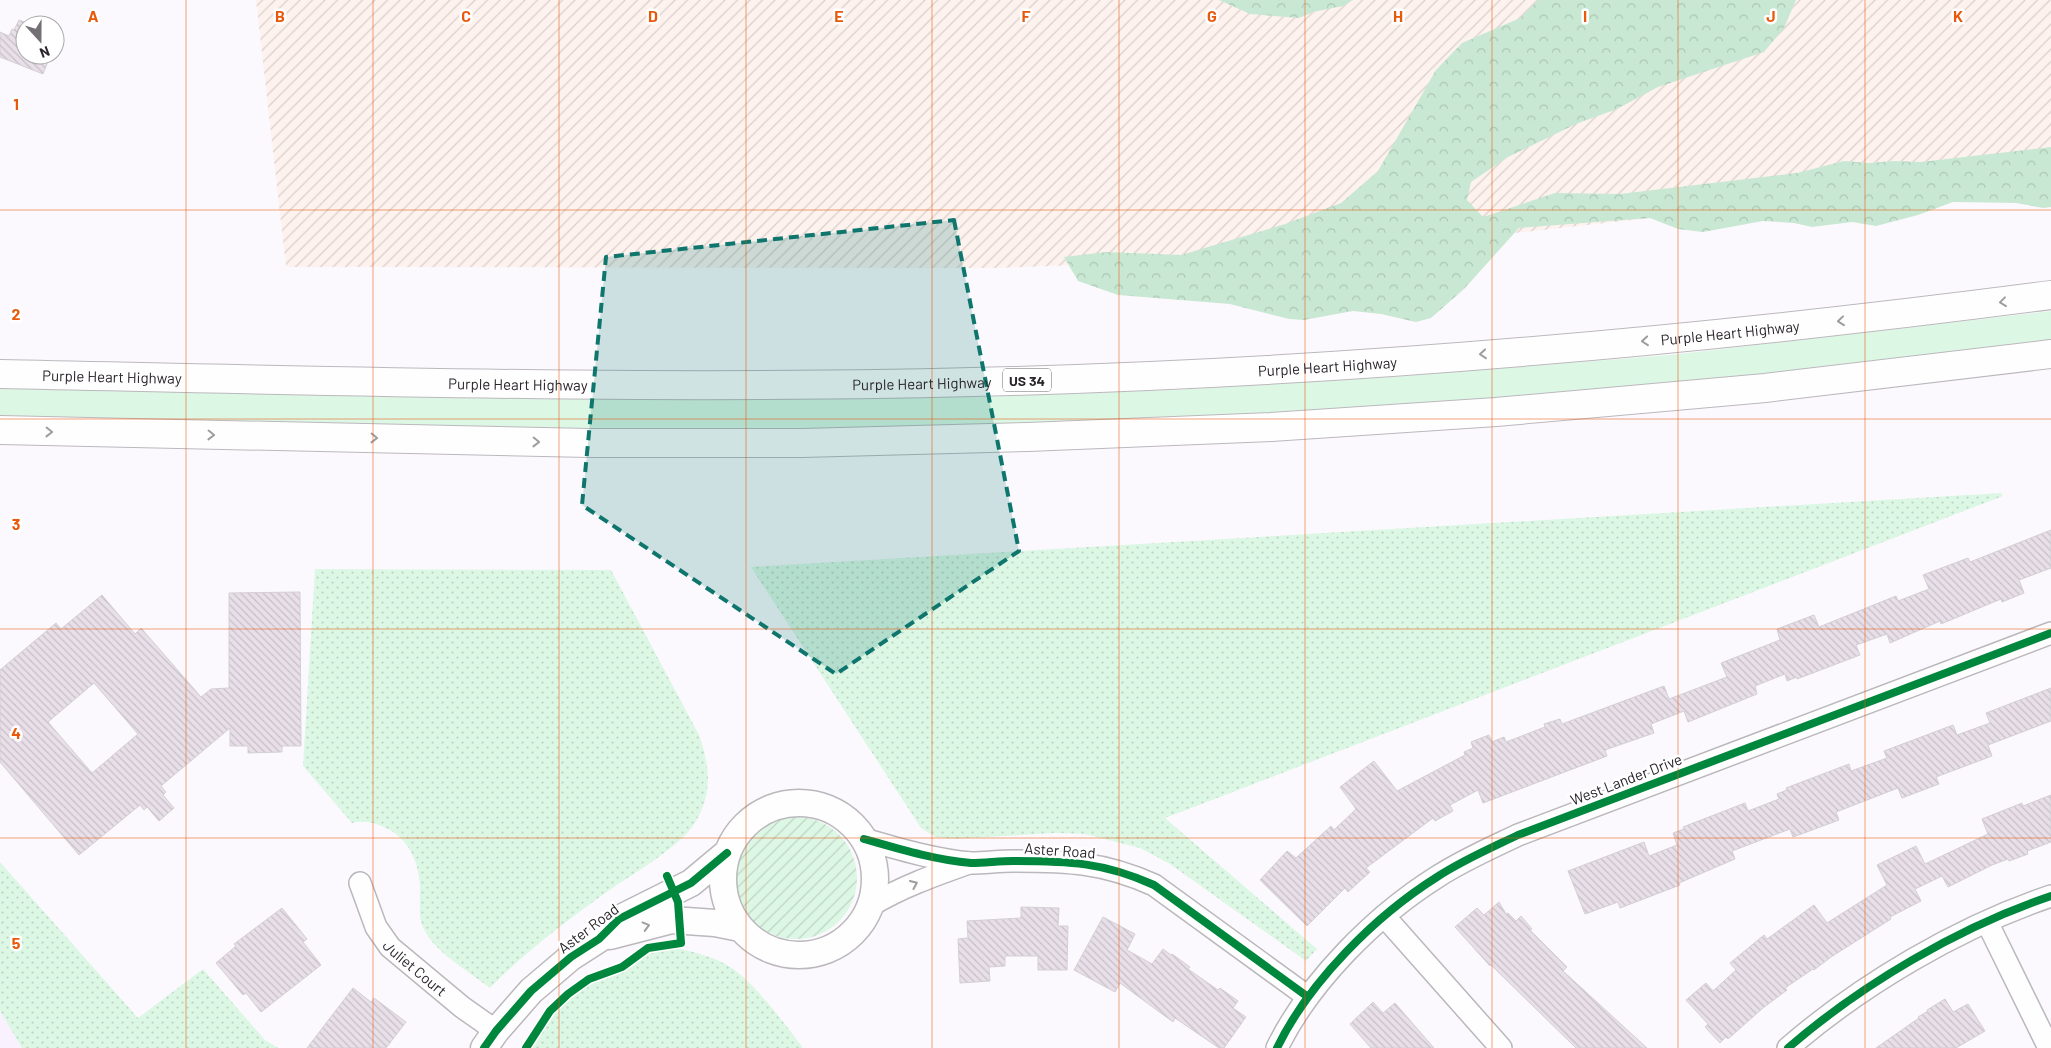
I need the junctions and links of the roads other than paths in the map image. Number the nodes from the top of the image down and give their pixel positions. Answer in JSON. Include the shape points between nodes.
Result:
{"nodes":[{"id":1,"x":2051,"y":295,"type":"edge"},
{"id":2,"x":2051,"y":354,"type":"edge"},
{"id":3,"x":0,"y":374,"type":"edge"},
{"id":4,"x":0,"y":430,"type":"edge"},
{"id":5,"x":2051,"y":633,"type":"edge"},
{"id":6,"x":864,"y":839,"type":"junction"},
{"id":7,"x":727,"y":852,"type":"junction"},
{"id":8,"x":972,"y":863,"type":"junction"},
{"id":9,"x":360,"y":883,"type":"dead end"},
{"id":10,"x":2051,"y":896,"type":"edge"},
{"id":11,"x":870,"y":906,"type":"junction"},
{"id":12,"x":1384,"y":916,"type":"junction"},
{"id":13,"x":1988,"y":922,"type":"junction"},
{"id":14,"x":740,"y":928,"type":"junction"},
{"id":15,"x":599,"y":939,"type":"junction"},
{"id":16,"x":1308,"y":997,"type":"junction"},
{"id":17,"x":490,"y":1040,"type":"edge"},
{"id":18,"x":1277,"y":1048,"type":"edge"},
{"id":19,"x":1501,"y":1048,"type":"edge"},
{"id":20,"x":1788,"y":1048,"type":"edge"},
{"id":21,"x":2049,"y":1048,"type":"edge"}],
"edges":[{"from":1,"to":3,"type":"main road","name":"Purple Heart Highway","number":"US 34","one_way":true,"via":[[1682,338],[1451,357],[1014,381],[602,386]]},
{"from":4,"to":2,"type":"main road","one_way":true,"via":[[589,443],[802,443],[1028,437],[1271,427],[1496,412],[1765,388]]},
{"from":5,"to":12,"type":"street","name":"West Lander Drive","via":[[1518,835],[1436,877]]},
{"from":6,"to":7,"type":"street","via":[[848,821],[831,810],[812,804],[791,803],[753,818],[737,834]]},
{"from":6,"to":8,"type":"street","name":"Aster Road","via":[[921,855]]},
{"from":6,"to":11,"type":"street","via":[[873,860],[875,884]]},
{"from":7,"to":14,"type":"street","via":[[722,872],[723,892],[729,912]]},
{"from":7,"to":15,"type":"street","name":"Aster Road","via":[[691,883],[619,919]]},
{"from":11,"to":8,"type":"street","name":"Aster Road","one_way":true,"via":[[924,879]]},
{"from":8,"to":16,"type":"street","name":"Aster Road","via":[[1053,861],[1092,864],[1128,874],[1154,885]]},
{"from":9,"to":17,"type":"street","name":"Juliet Court","via":[[376,927],[390,947],[462,1007]]},
{"from":10,"to":13,"type":"street"},
{"from":11,"to":14,"type":"street","via":[[859,926],[844,941],[824,952],[801,956],[778,953],[757,944]]},
{"from":12,"to":16,"type":"street","name":"West Lander Drive"},
{"from":12,"to":19,"type":"street"},
{"from":13,"to":20,"type":"street","via":[[1890,975],[1834,1012]]},
{"from":13,"to":21,"type":"street"},
{"from":15,"to":14,"type":"street","name":"Aster Road","one_way":true,"via":[[672,920]]},
{"from":15,"to":17,"type":"street","name":"Aster Road","via":[[531,991]]},
{"from":16,"to":18,"type":"street","name":"West Lander Drive"}]}
